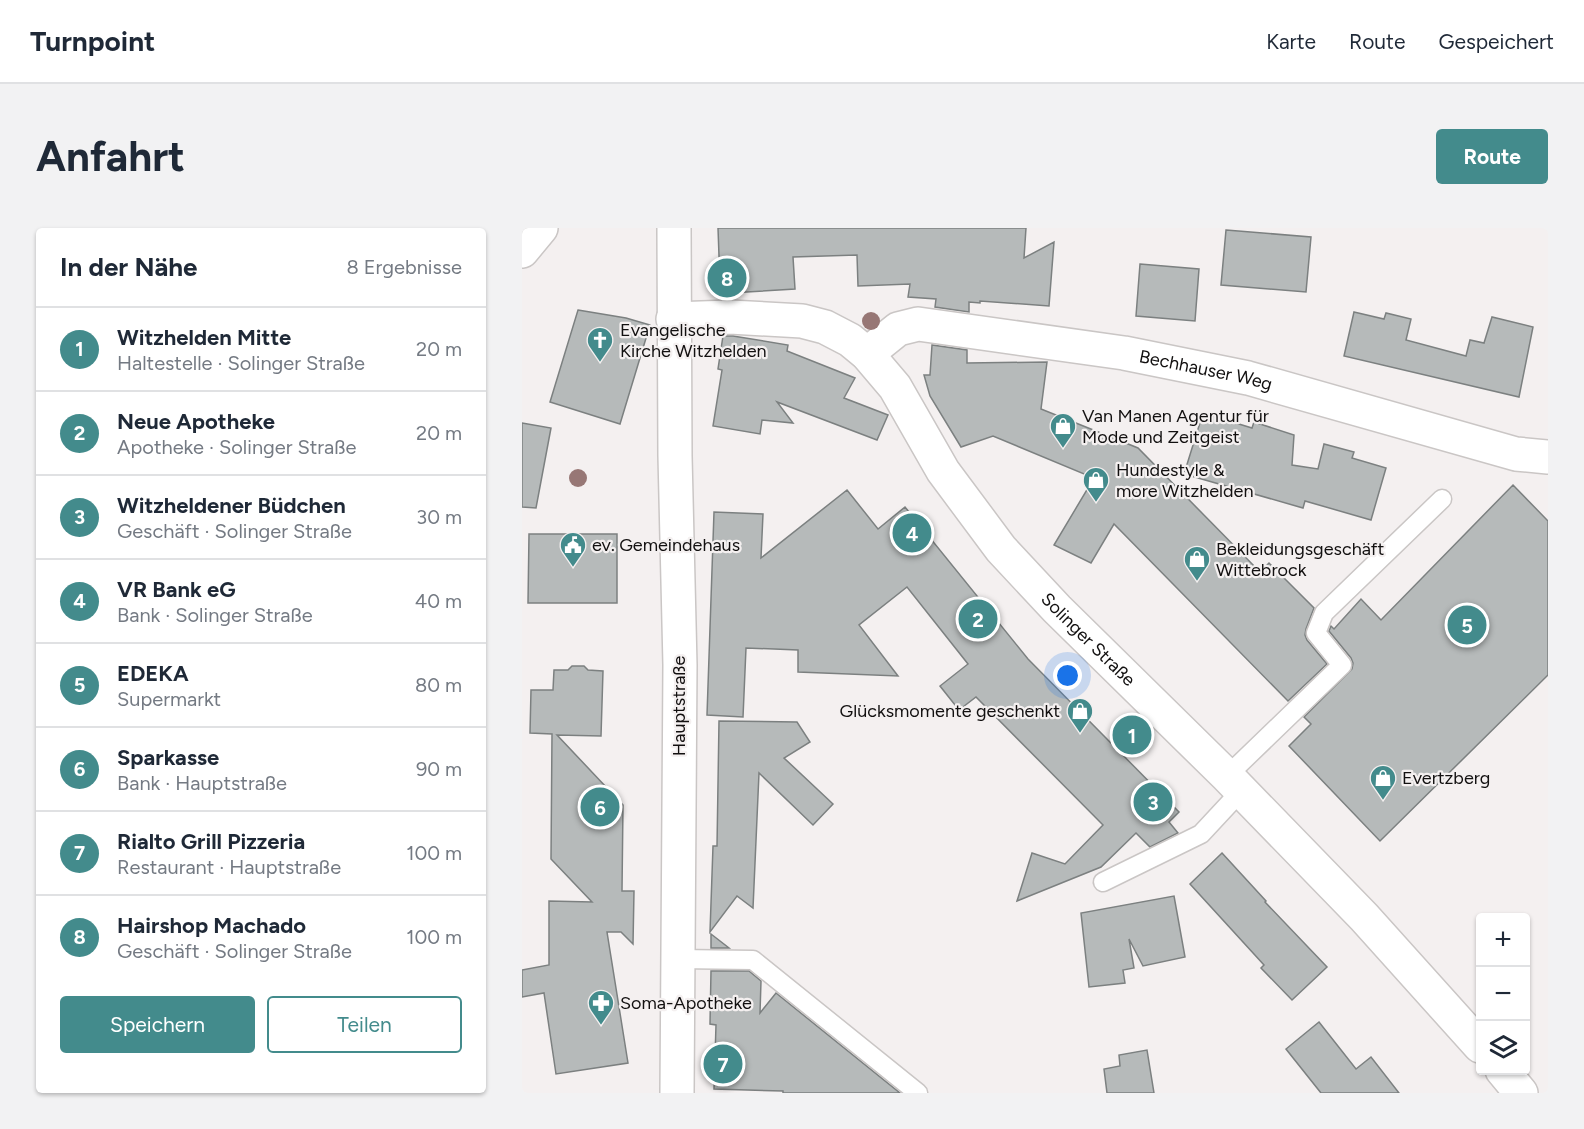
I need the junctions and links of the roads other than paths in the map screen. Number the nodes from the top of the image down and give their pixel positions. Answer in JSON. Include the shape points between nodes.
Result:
{"nodes":[{"id":1,"x":541,"y":228,"type":"edge"},
{"id":2,"x":674,"y":228,"type":"edge"},
{"id":3,"x":522,"y":251,"type":"edge"},
{"id":4,"x":673,"y":319,"type":"junction"},
{"id":5,"x":867,"y":354,"type":"junction"},
{"id":6,"x":1548,"y":457,"type":"edge"},
{"id":7,"x":1442,"y":499,"type":"dead end"},
{"id":8,"x":1234,"y":784,"type":"junction"},
{"id":9,"x":1103,"y":882,"type":"dead end"},
{"id":10,"x":678,"y":958,"type":"junction"},
{"id":11,"x":1476,"y":1042,"type":"edge"},
{"id":12,"x":1505,"y":1075,"type":"edge"},
{"id":13,"x":677,"y":1093,"type":"edge"},
{"id":14,"x":918,"y":1093,"type":"edge"},
{"id":15,"x":1521,"y":1093,"type":"edge"}],
"edges":[{"from":1,"to":3,"type":"main road"},
{"from":2,"to":4,"type":"main road","name":"Hauptstraße"},
{"from":4,"to":5,"type":"main road","name":"Solinger Straße","via":[[802,321],[825,327]]},
{"from":4,"to":10,"type":"main road","name":"Hauptstraße","via":[[680,665]]},
{"from":5,"to":6,"type":"main road","name":"Bechhauser Weg","via":[[898,329],[918,324],[1072,345],[1248,378],[1516,454]]},
{"from":5,"to":8,"type":"main road","name":"Solinger Straße","via":[[895,387],[943,471],[1001,549]]},
{"from":7,"to":8,"type":"lane","via":[[1324,613],[1316,633],[1342,665]]},
{"from":8,"to":9,"type":"lane","via":[[1201,834]]},
{"from":8,"to":11,"type":"main road","name":"Solinger Straße","via":[[1364,917]]},
{"from":10,"to":13,"type":"main road","name":"Hauptstraße"},
{"from":10,"to":14,"type":"lane","via":[[753,960]]},
{"from":12,"to":15,"type":"main road"}]}
